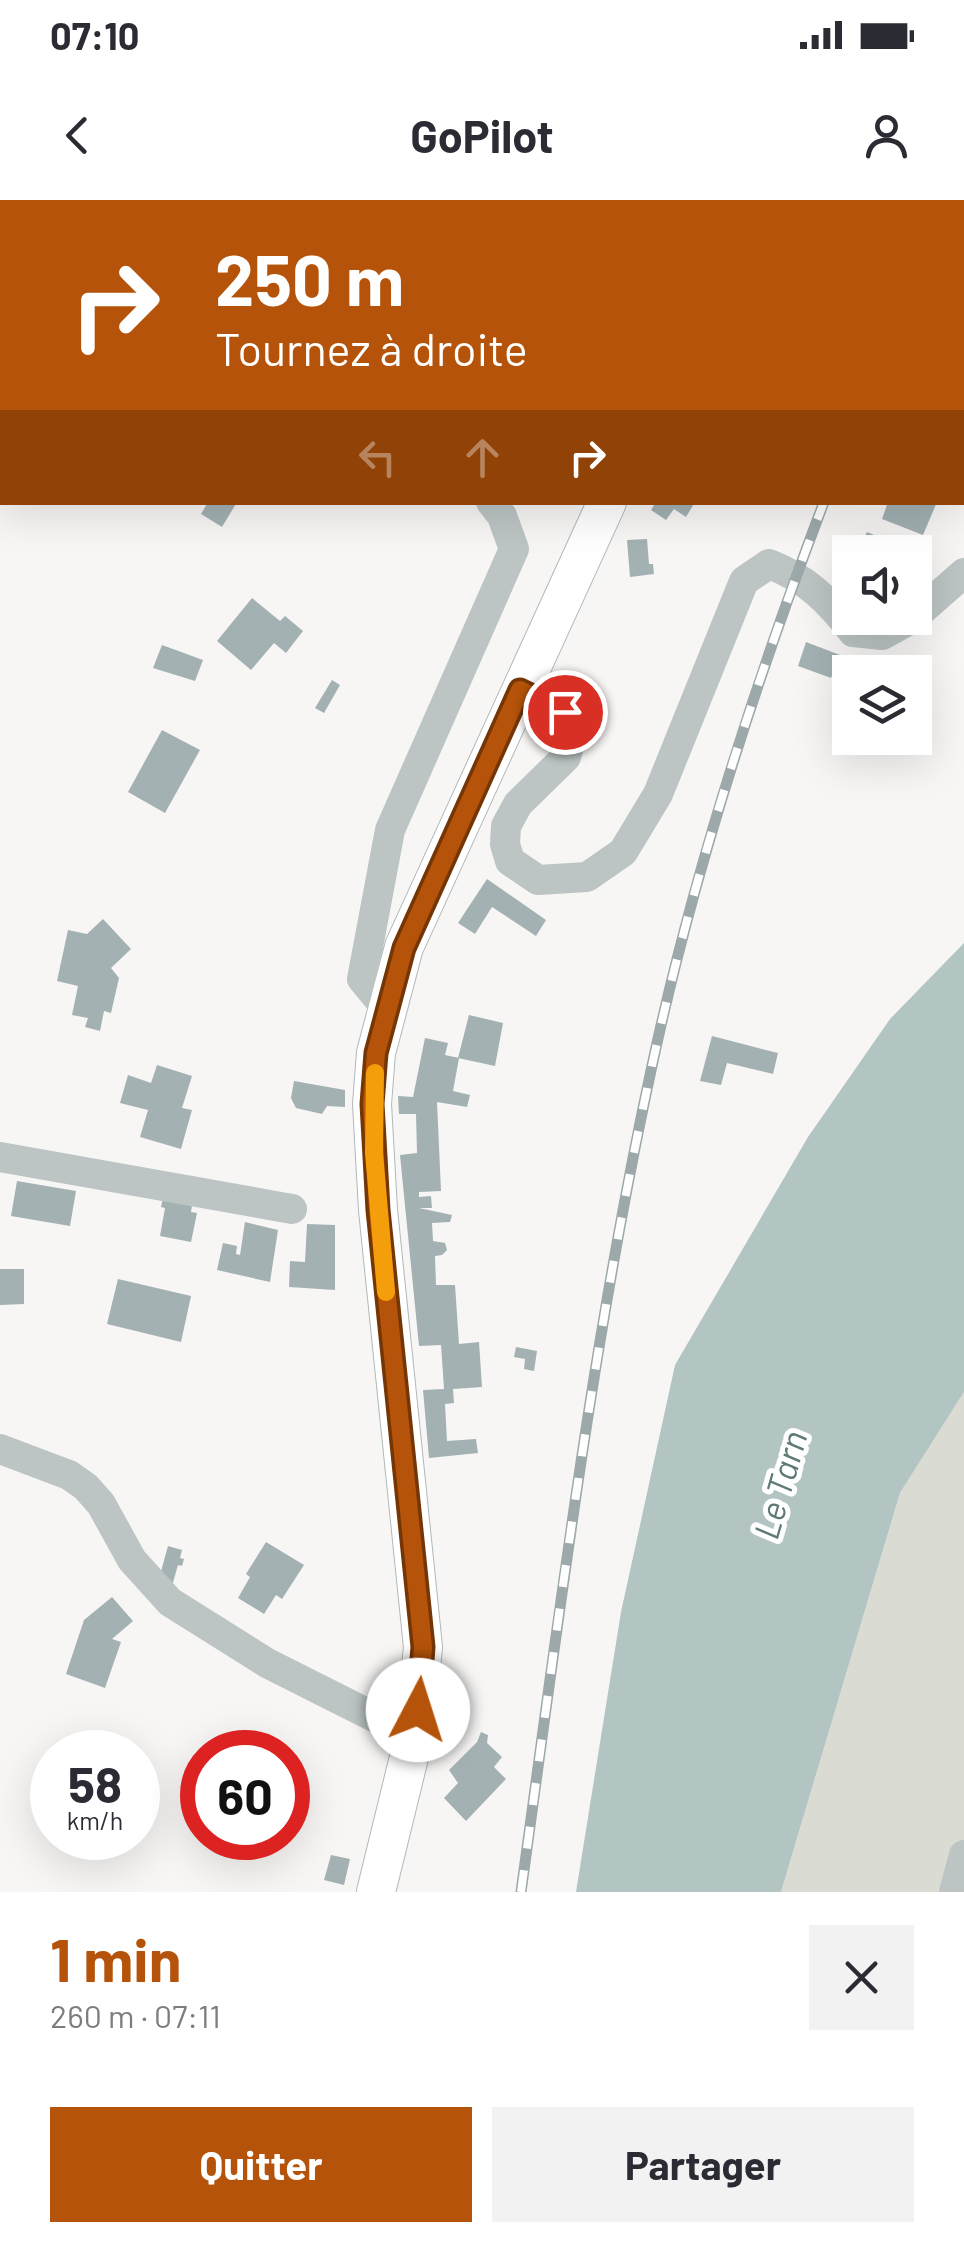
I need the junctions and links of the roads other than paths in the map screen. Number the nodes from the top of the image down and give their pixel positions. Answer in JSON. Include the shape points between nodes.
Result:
{"nodes":[{"id":1,"x":493,"y":505,"type":"edge"},
{"id":2,"x":606,"y":505,"type":"edge"},
{"id":3,"x":964,"y":574,"type":"edge"},
{"id":4,"x":932,"y":602,"type":"edge"},
{"id":5,"x":832,"y":606,"type":"edge"},
{"id":6,"x":520,"y":690,"type":"junction"},
{"id":7,"x":386,"y":1008,"type":"junction"},
{"id":8,"x":0,"y":1157,"type":"edge"},
{"id":9,"x":292,"y":1209,"type":"dead end"},
{"id":10,"x":0,"y":1450,"type":"edge"},
{"id":11,"x":414,"y":1736,"type":"junction"},
{"id":12,"x":964,"y":1855,"type":"edge"},
{"id":13,"x":376,"y":1892,"type":"edge"},
{"id":14,"x":954,"y":1892,"type":"edge"}],
"edges":[{"from":1,"to":7,"type":"street","via":[[514,549],[390,830],[362,979]]},
{"from":2,"to":6,"type":"main road"},
{"from":3,"to":4,"type":"street"},
{"from":5,"to":6,"type":"street","via":[[796,574],[770,564],[744,581],[658,794],[623,852],[587,877],[538,880],[510,861],[506,826],[518,804],[566,756],[570,738],[565,712]]},
{"from":6,"to":7,"type":"main road","via":[[404,948]]},
{"from":7,"to":11,"type":"main road","via":[[376,1053],[374,1153],[423,1647]]},
{"from":8,"to":9,"type":"street"},
{"from":10,"to":11,"type":"street","via":[[86,1487],[132,1560],[170,1602],[267,1663]]},
{"from":11,"to":13,"type":"main road"},
{"from":12,"to":14,"type":"street"}]}
